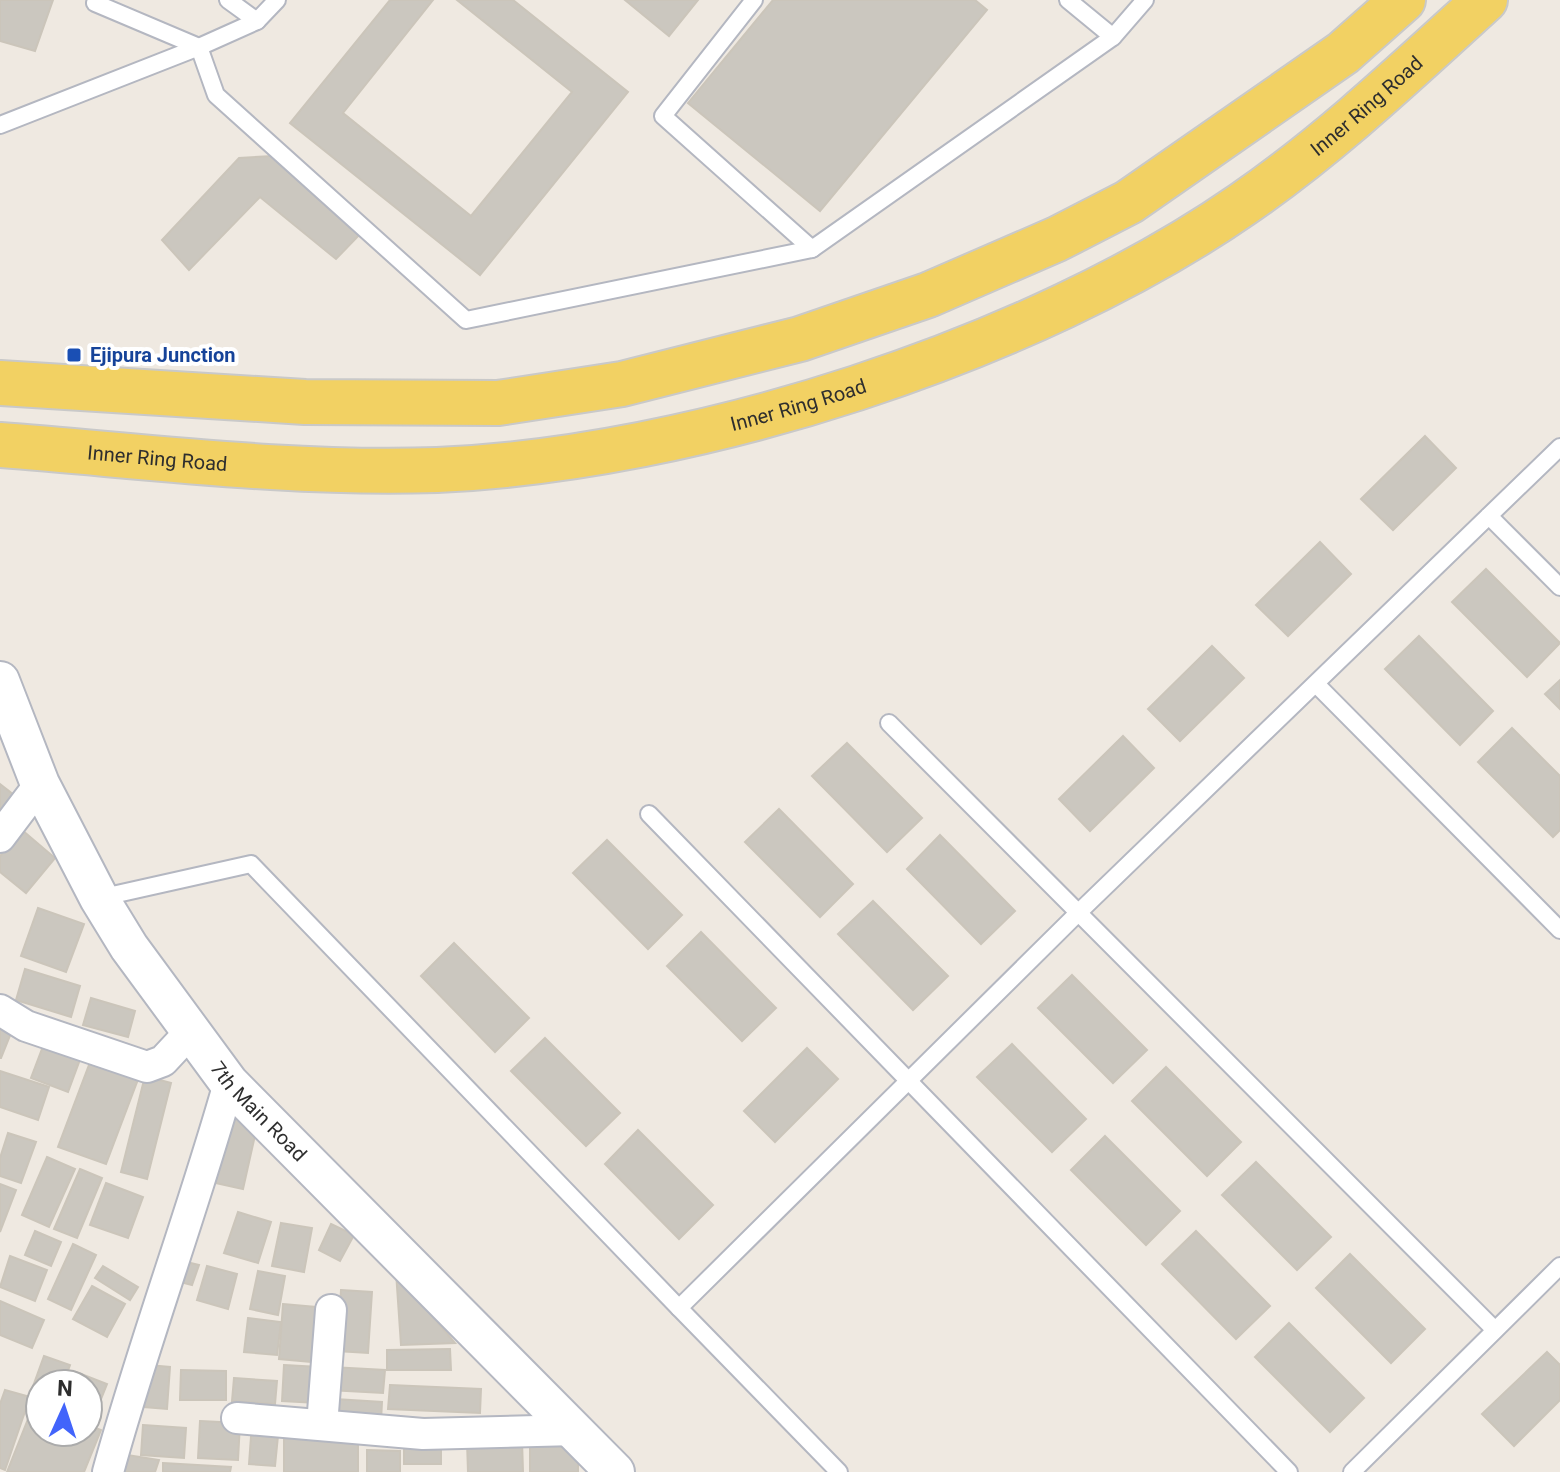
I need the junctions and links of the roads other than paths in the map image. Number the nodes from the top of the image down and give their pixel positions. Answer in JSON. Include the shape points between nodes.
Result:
{"nodes":[{"id":1,"x":228,"y":0,"type":"edge"},
{"id":2,"x":277,"y":0,"type":"edge"},
{"id":3,"x":754,"y":0,"type":"edge"},
{"id":4,"x":1068,"y":0,"type":"edge"},
{"id":5,"x":1145,"y":0,"type":"edge"},
{"id":6,"x":1403,"y":0,"type":"edge"},
{"id":7,"x":1485,"y":0,"type":"edge"},
{"id":8,"x":95,"y":3,"type":"dead end"},
{"id":9,"x":257,"y":21,"type":"junction"},
{"id":10,"x":1113,"y":37,"type":"junction"},
{"id":11,"x":199,"y":47,"type":"junction"},
{"id":12,"x":0,"y":125,"type":"edge"},
{"id":13,"x":812,"y":249,"type":"junction"},
{"id":14,"x":0,"y":383,"type":"edge"},
{"id":15,"x":0,"y":445,"type":"edge"},
{"id":16,"x":1560,"y":447,"type":"edge"},
{"id":17,"x":1489,"y":516,"type":"junction"},
{"id":18,"x":1560,"y":587,"type":"edge"},
{"id":19,"x":0,"y":681,"type":"edge"},
{"id":20,"x":1316,"y":684,"type":"junction"},
{"id":21,"x":889,"y":723,"type":"dead end"},
{"id":22,"x":40,"y":784,"type":"junction"},
{"id":23,"x":649,"y":814,"type":"dead end"},
{"id":24,"x":0,"y":837,"type":"edge"},
{"id":25,"x":99,"y":898,"type":"junction"},
{"id":26,"x":1078,"y":913,"type":"junction"},
{"id":27,"x":1560,"y":930,"type":"edge"},
{"id":28,"x":0,"y":1010,"type":"edge"},
{"id":29,"x":191,"y":1031,"type":"junction"},
{"id":30,"x":910,"y":1081,"type":"junction"},
{"id":31,"x":229,"y":1083,"type":"junction"},
{"id":32,"x":1560,"y":1266,"type":"edge"},
{"id":33,"x":679,"y":1308,"type":"junction"},
{"id":34,"x":331,"y":1310,"type":"dead end"},
{"id":35,"x":1495,"y":1330,"type":"junction"},
{"id":36,"x":237,"y":1418,"type":"dead end"},
{"id":37,"x":322,"y":1425,"type":"junction"},
{"id":38,"x":576,"y":1430,"type":"junction"},
{"id":39,"x":108,"y":1472,"type":"edge"},
{"id":40,"x":615,"y":1472,"type":"edge"},
{"id":41,"x":839,"y":1472,"type":"edge"},
{"id":42,"x":1289,"y":1472,"type":"edge"},
{"id":43,"x":1352,"y":1472,"type":"edge"}],
"edges":[{"from":1,"to":9,"type":"lane"},
{"from":2,"to":9,"type":"lane"},
{"from":3,"to":13,"type":"lane","via":[[663,116]]},
{"from":4,"to":10,"type":"lane"},
{"from":5,"to":10,"type":"lane"},
{"from":6,"to":14,"type":"main road","via":[[1343,53],[1129,202],[928,295],[800,339],[622,384],[498,403],[305,402]]},
{"from":7,"to":15,"type":"main road","name":"Inner Ring Road","via":[[1375,100],[1243,203],[1180,243],[1074,302],[853,389],[712,429],[510,465],[297,468]]},
{"from":8,"to":11,"type":"lane"},
{"from":9,"to":11,"type":"lane"},
{"from":10,"to":13,"type":"lane"},
{"from":11,"to":12,"type":"lane"},
{"from":11,"to":13,"type":"lane","via":[[216,95],[466,320]]},
{"from":16,"to":17,"type":"lane"},
{"from":17,"to":18,"type":"lane"},
{"from":17,"to":20,"type":"lane"},
{"from":19,"to":22,"type":"street","name":"7th Main Road"},
{"from":20,"to":26,"type":"lane"},
{"from":20,"to":27,"type":"lane"},
{"from":21,"to":26,"type":"lane"},
{"from":22,"to":24,"type":"street"},
{"from":22,"to":25,"type":"street","name":"7th Main Road"},
{"from":23,"to":30,"type":"lane"},
{"from":25,"to":29,"type":"street","name":"7th Main Road"},
{"from":25,"to":33,"type":"lane","via":[[251,864]]},
{"from":26,"to":30,"type":"lane"},
{"from":26,"to":35,"type":"lane"},
{"from":28,"to":29,"type":"street","via":[[26,1026],[147,1067],[163,1061]]},
{"from":29,"to":31,"type":"street","name":"7th Main Road"},
{"from":30,"to":33,"type":"lane"},
{"from":30,"to":42,"type":"lane"},
{"from":31,"to":38,"type":"street","name":"7th Main Road"},
{"from":31,"to":39,"type":"street"},
{"from":32,"to":35,"type":"lane"},
{"from":33,"to":41,"type":"lane"},
{"from":34,"to":37,"type":"street"},
{"from":35,"to":43,"type":"lane"},
{"from":36,"to":37,"type":"street"},
{"from":37,"to":38,"type":"street","via":[[423,1434]]},
{"from":38,"to":40,"type":"street","name":"7th Main Road"}]}
